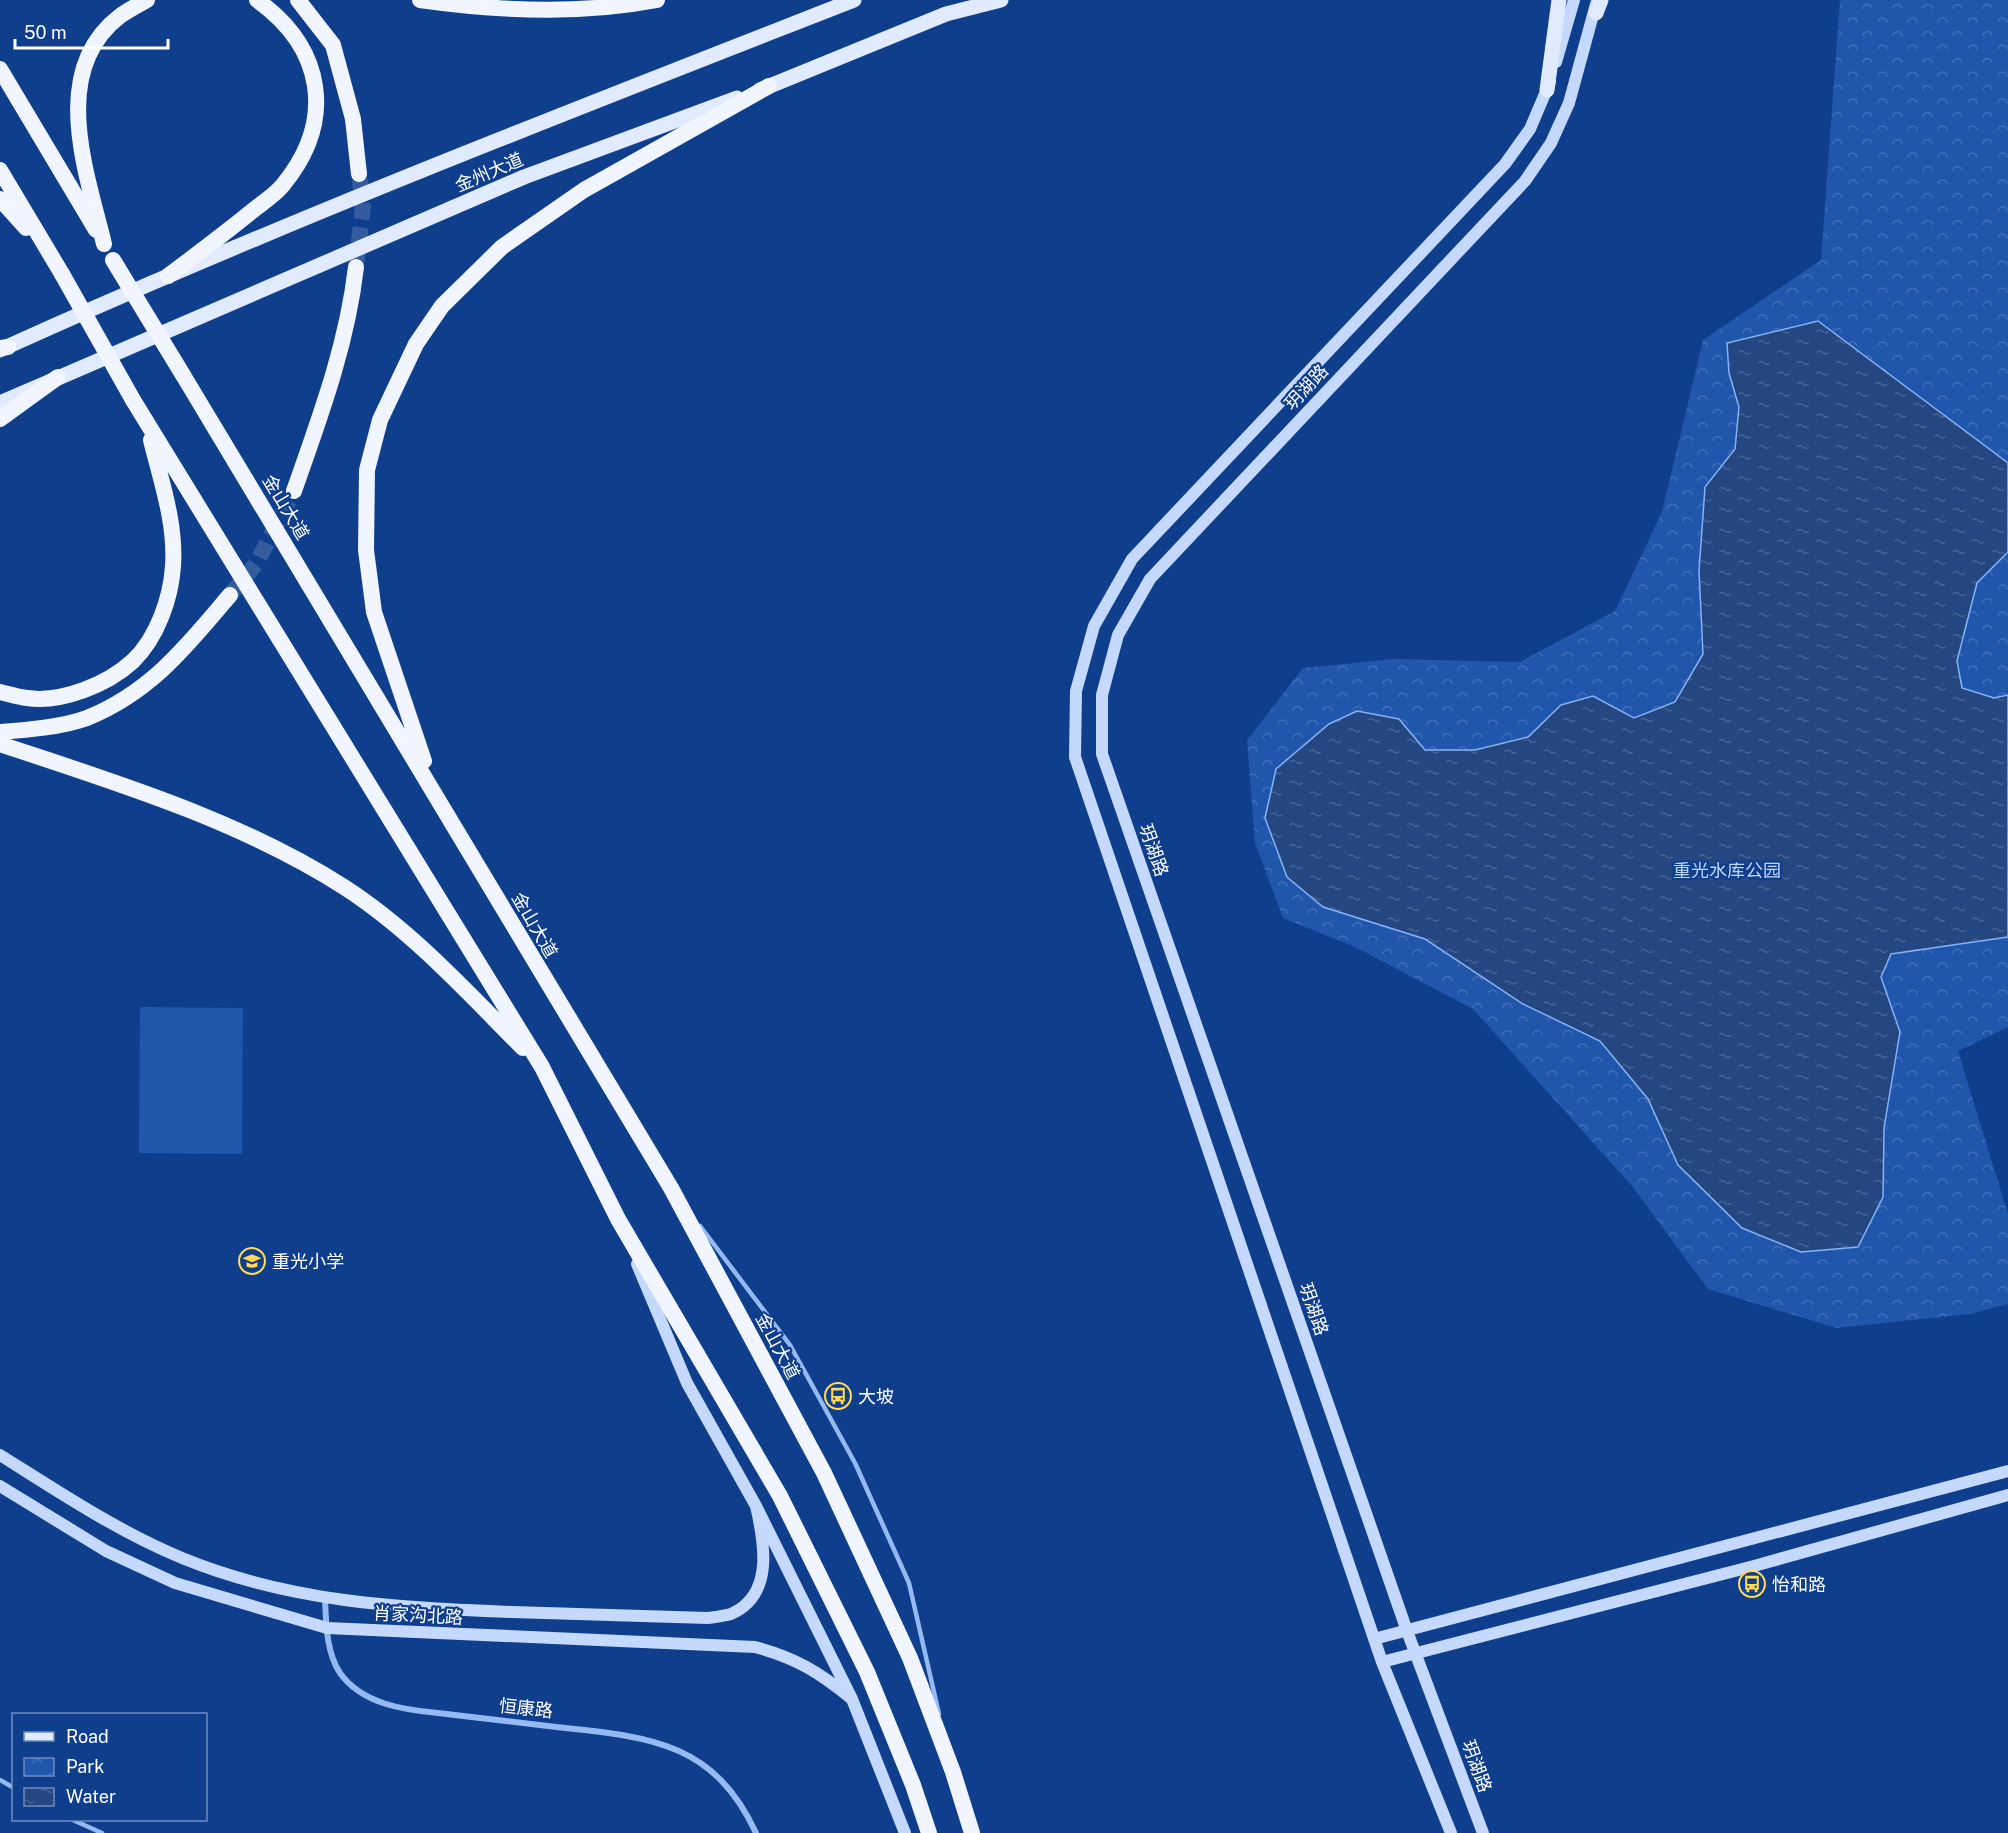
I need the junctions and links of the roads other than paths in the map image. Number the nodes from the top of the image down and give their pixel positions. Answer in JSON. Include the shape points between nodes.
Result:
{"nodes":[{"id":1,"x":147,"y":0,"type":"edge"},
{"id":2,"x":256,"y":0,"type":"edge"},
{"id":3,"x":298,"y":0,"type":"edge"},
{"id":4,"x":420,"y":0,"type":"edge"},
{"id":5,"x":657,"y":0,"type":"edge"},
{"id":6,"x":854,"y":0,"type":"edge"},
{"id":7,"x":1001,"y":0,"type":"edge"},
{"id":8,"x":1559,"y":0,"type":"edge"},
{"id":9,"x":1574,"y":0,"type":"edge"},
{"id":10,"x":1598,"y":4,"type":"edge"},
{"id":11,"x":0,"y":69,"type":"edge"},
{"id":12,"x":769,"y":86,"type":"junction"},
{"id":13,"x":1547,"y":90,"type":"junction"},
{"id":14,"x":0,"y":170,"type":"edge"},
{"id":15,"x":359,"y":174,"type":"tunnel mouth"},
{"id":16,"x":0,"y":200,"type":"edge"},
{"id":17,"x":104,"y":244,"type":"junction"},
{"id":18,"x":51,"y":255,"type":"junction"},
{"id":19,"x":356,"y":267,"type":"tunnel mouth"},
{"id":20,"x":168,"y":276,"type":"junction"},
{"id":21,"x":3,"y":348,"type":"edge"},
{"id":22,"x":58,"y":377,"type":"junction"},
{"id":23,"x":0,"y":403,"type":"edge"},
{"id":24,"x":0,"y":419,"type":"edge"},
{"id":25,"x":146,"y":422,"type":"junction"},
{"id":26,"x":294,"y":491,"type":"tunnel mouth"},
{"id":27,"x":230,"y":595,"type":"tunnel mouth"},
{"id":28,"x":0,"y":692,"type":"edge"},
{"id":29,"x":0,"y":732,"type":"edge"},
{"id":30,"x":0,"y":744,"type":"edge"},
{"id":31,"x":437,"y":796,"type":"junction"},
{"id":32,"x":542,"y":1067,"type":"junction"},
{"id":33,"x":671,"y":1188,"type":"junction"},
{"id":34,"x":618,"y":1219,"type":"junction"},
{"id":35,"x":0,"y":1455,"type":"edge"},
{"id":36,"x":2008,"y":1471,"type":"edge"},
{"id":37,"x":0,"y":1486,"type":"edge"},
{"id":38,"x":2008,"y":1495,"type":"edge"},
{"id":39,"x":756,"y":1506,"type":"junction"},
{"id":40,"x":325,"y":1598,"type":"junction"},
{"id":41,"x":327,"y":1628,"type":"junction"},
{"id":42,"x":1407,"y":1631,"type":"junction"},
{"id":43,"x":1374,"y":1639,"type":"junction"},
{"id":44,"x":1416,"y":1654,"type":"junction"},
{"id":45,"x":1382,"y":1662,"type":"junction"},
{"id":46,"x":852,"y":1699,"type":"junction"},
{"id":47,"x":953,"y":1772,"type":"junction"},
{"id":48,"x":76,"y":1821,"type":"edge"},
{"id":49,"x":102,"y":1833,"type":"edge"},
{"id":50,"x":756,"y":1833,"type":"edge"},
{"id":51,"x":905,"y":1833,"type":"edge"},
{"id":52,"x":929,"y":1833,"type":"edge"},
{"id":53,"x":972,"y":1833,"type":"edge"},
{"id":54,"x":1451,"y":1833,"type":"edge"},
{"id":55,"x":1483,"y":1833,"type":"edge"}],
"edges":[{"from":1,"to":17,"type":"highway","via":[[119,16],[98,39],[82,70],[77,111]]},
{"from":2,"to":20,"type":"highway","via":[[279,16],[304,48],[315,80],[316,110],[309,144],[283,187]]},
{"from":3,"to":15,"type":"highway","via":[[333,45],[353,118]]},
{"from":4,"to":5,"type":"highway","via":[[518,10],[630,5]]},
{"from":6,"to":20,"type":"main road","name":"金州大道","via":[[482,146]]},
{"from":7,"to":12,"type":"main road","name":"金州大道","via":[[946,14]]},
{"from":8,"to":13,"type":"main road"},
{"from":9,"to":13,"type":"main road","name":"玥湖路"},
{"from":10,"to":42,"type":"main road","name":"玥湖路","via":[[1569,103],[1551,142],[1525,181],[1150,579],[1118,634],[1102,695],[1102,754]]},
{"from":11,"to":17,"type":"highway","name":"金山大道"},
{"from":12,"to":22,"type":"main road","name":"金州大道","via":[[524,177]]},
{"from":12,"to":31,"type":"highway","via":[[584,190],[502,248],[442,306],[416,344],[386,409],[367,470],[366,550],[374,612]]},
{"from":13,"to":43,"type":"main road","name":"玥湖路","via":[[1530,129],[1506,164],[1132,559],[1094,626],[1076,691],[1075,757]]},
{"from":14,"to":18,"type":"highway"},
{"from":16,"to":18,"type":"highway"},
{"from":17,"to":31,"type":"highway","name":"金山大道","bridge":true},
{"from":18,"to":25,"type":"highway","bridge":true},
{"from":19,"to":26,"type":"highway","via":[[334,377]]},
{"from":20,"to":21,"type":"main road","name":"金州大道"},
{"from":22,"to":23,"type":"main road","name":"金州大道"},
{"from":22,"to":24,"type":"highway"},
{"from":25,"to":28,"type":"highway","via":[[170,512],[173,564],[168,602],[149,638],[133,661],[101,682],[68,695],[29,699]]},
{"from":25,"to":32,"type":"highway"},
{"from":27,"to":29,"type":"highway","via":[[149,684],[86,718]]},
{"from":30,"to":32,"type":"highway","via":[[230,827],[345,887],[408,936]]},
{"from":31,"to":33,"type":"highway","name":"金山大道"},
{"from":32,"to":34,"type":"highway"},
{"from":33,"to":47,"type":"highway","name":"金山大道","via":[[824,1473],[910,1658]]},
{"from":33,"to":47,"type":"lane","via":[[790,1345],[855,1463],[909,1583]]},
{"from":34,"to":39,"type":"main road","via":[[687,1383]]},
{"from":34,"to":52,"type":"highway","via":[[780,1496],[867,1672]]},
{"from":35,"to":40,"type":"main road","name":"肖家沟北路","via":[[117,1529],[265,1585]]},
{"from":36,"to":42,"type":"main road"},
{"from":37,"to":41,"type":"main road","name":"肖家沟北路","via":[[106,1551],[175,1583]]},
{"from":38,"to":44,"type":"main road"},
{"from":39,"to":40,"type":"main road","name":"肖家沟北路","via":[[765,1544],[764,1566],[759,1586],[731,1614],[708,1618],[438,1609]]},
{"from":39,"to":46,"type":"main road"},
{"from":40,"to":41,"type":"street","name":"恒康路"},
{"from":41,"to":46,"type":"main road","name":"肖家沟北路","via":[[755,1647],[790,1656],[817,1671]]},
{"from":41,"to":50,"type":"street","name":"恒康路","via":[[339,1672],[367,1696],[407,1710],[604,1732],[670,1746],[699,1761],[723,1781]]},
{"from":42,"to":43,"type":"main road"},
{"from":42,"to":44,"type":"main road","name":"玥湖路"},
{"from":43,"to":45,"type":"main road","name":"玥湖路"},
{"from":44,"to":45,"type":"main road"},
{"from":44,"to":55,"type":"main road","name":"玥湖路"},
{"from":45,"to":54,"type":"main road","name":"玥湖路"},
{"from":46,"to":51,"type":"main road"},
{"from":47,"to":53,"type":"highway","name":"金山大道"},
{"from":48,"to":49,"type":"lane"}]}
